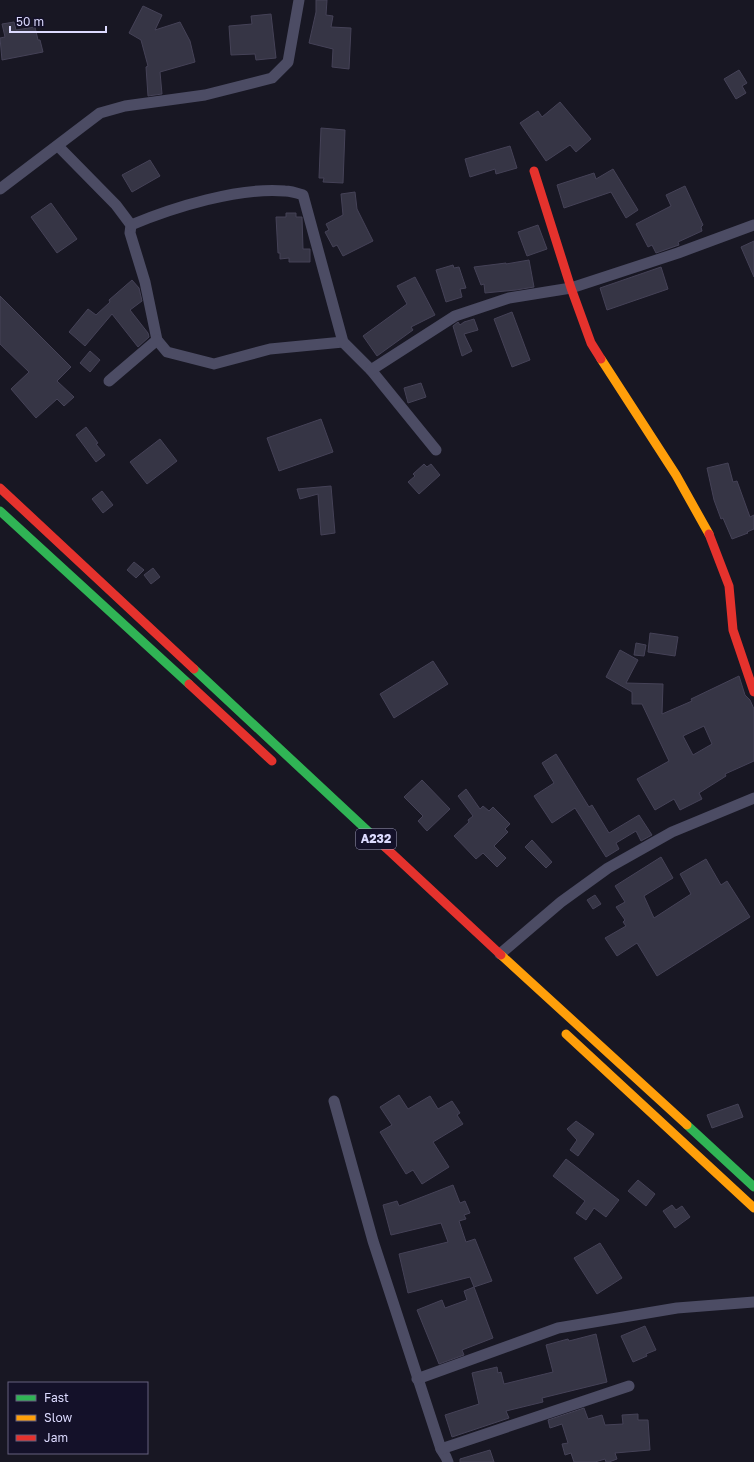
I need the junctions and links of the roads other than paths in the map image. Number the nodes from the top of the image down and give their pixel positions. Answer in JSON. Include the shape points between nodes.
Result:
{"nodes":[{"id":1,"x":299,"y":0,"type":"edge"},
{"id":2,"x":58,"y":146,"type":"junction"},
{"id":3,"x":534,"y":171,"type":"dead end"},
{"id":4,"x":0,"y":189,"type":"edge"},
{"id":5,"x":131,"y":224,"type":"junction"},
{"id":6,"x":754,"y":225,"type":"edge"},
{"id":7,"x":571,"y":288,"type":"junction"},
{"id":8,"x":157,"y":340,"type":"junction"},
{"id":9,"x":343,"y":342,"type":"junction"},
{"id":10,"x":371,"y":370,"type":"junction"},
{"id":11,"x":109,"y":381,"type":"dead end"},
{"id":12,"x":436,"y":450,"type":"dead end"},
{"id":13,"x":0,"y":488,"type":"edge"},
{"id":14,"x":0,"y":511,"type":"edge"},
{"id":15,"x":754,"y":692,"type":"edge"},
{"id":16,"x":278,"y":768,"type":"dead end"},
{"id":17,"x":754,"y":798,"type":"edge"},
{"id":18,"x":500,"y":954,"type":"junction"},
{"id":19,"x":557,"y":1025,"type":"dead end"},
{"id":20,"x":334,"y":1101,"type":"dead end"},
{"id":21,"x":754,"y":1187,"type":"edge"},
{"id":22,"x":754,"y":1208,"type":"edge"},
{"id":23,"x":754,"y":1302,"type":"edge"},
{"id":24,"x":417,"y":1379,"type":"junction"},
{"id":25,"x":629,"y":1386,"type":"dead end"},
{"id":26,"x":441,"y":1449,"type":"junction"},
{"id":27,"x":448,"y":1462,"type":"edge"}],
"edges":[{"from":1,"to":2,"type":"street","via":[[288,62],[272,78],[205,95],[125,106],[100,113]]},
{"from":2,"to":4,"type":"street"},
{"from":2,"to":5,"type":"street","via":[[116,205]]},
{"from":3,"to":7,"type":"main road"},
{"from":5,"to":8,"type":"street","via":[[130,233],[145,282]]},
{"from":5,"to":9,"type":"street","via":[[246,191],[286,190],[303,195]]},
{"from":6,"to":7,"type":"street"},
{"from":7,"to":10,"type":"street","via":[[509,298],[455,316]]},
{"from":7,"to":15,"type":"main road","via":[[591,343],[676,475],[711,538],[729,586],[733,630]]},
{"from":8,"to":9,"type":"street","via":[[167,352],[214,364],[270,349]]},
{"from":8,"to":11,"type":"street"},
{"from":9,"to":10,"type":"street"},
{"from":10,"to":12,"type":"street"},
{"from":13,"to":18,"type":"main road","number":"A232"},
{"from":14,"to":16,"type":"main road"},
{"from":17,"to":18,"type":"street","via":[[672,832],[608,868],[561,902]]},
{"from":18,"to":21,"type":"main road","number":"A232"},
{"from":19,"to":22,"type":"main road"},
{"from":20,"to":24,"type":"street","via":[[373,1241]]},
{"from":23,"to":24,"type":"street","via":[[677,1308],[558,1328]]},
{"from":24,"to":26,"type":"street"},
{"from":25,"to":26,"type":"street"},
{"from":26,"to":27,"type":"street"}]}
